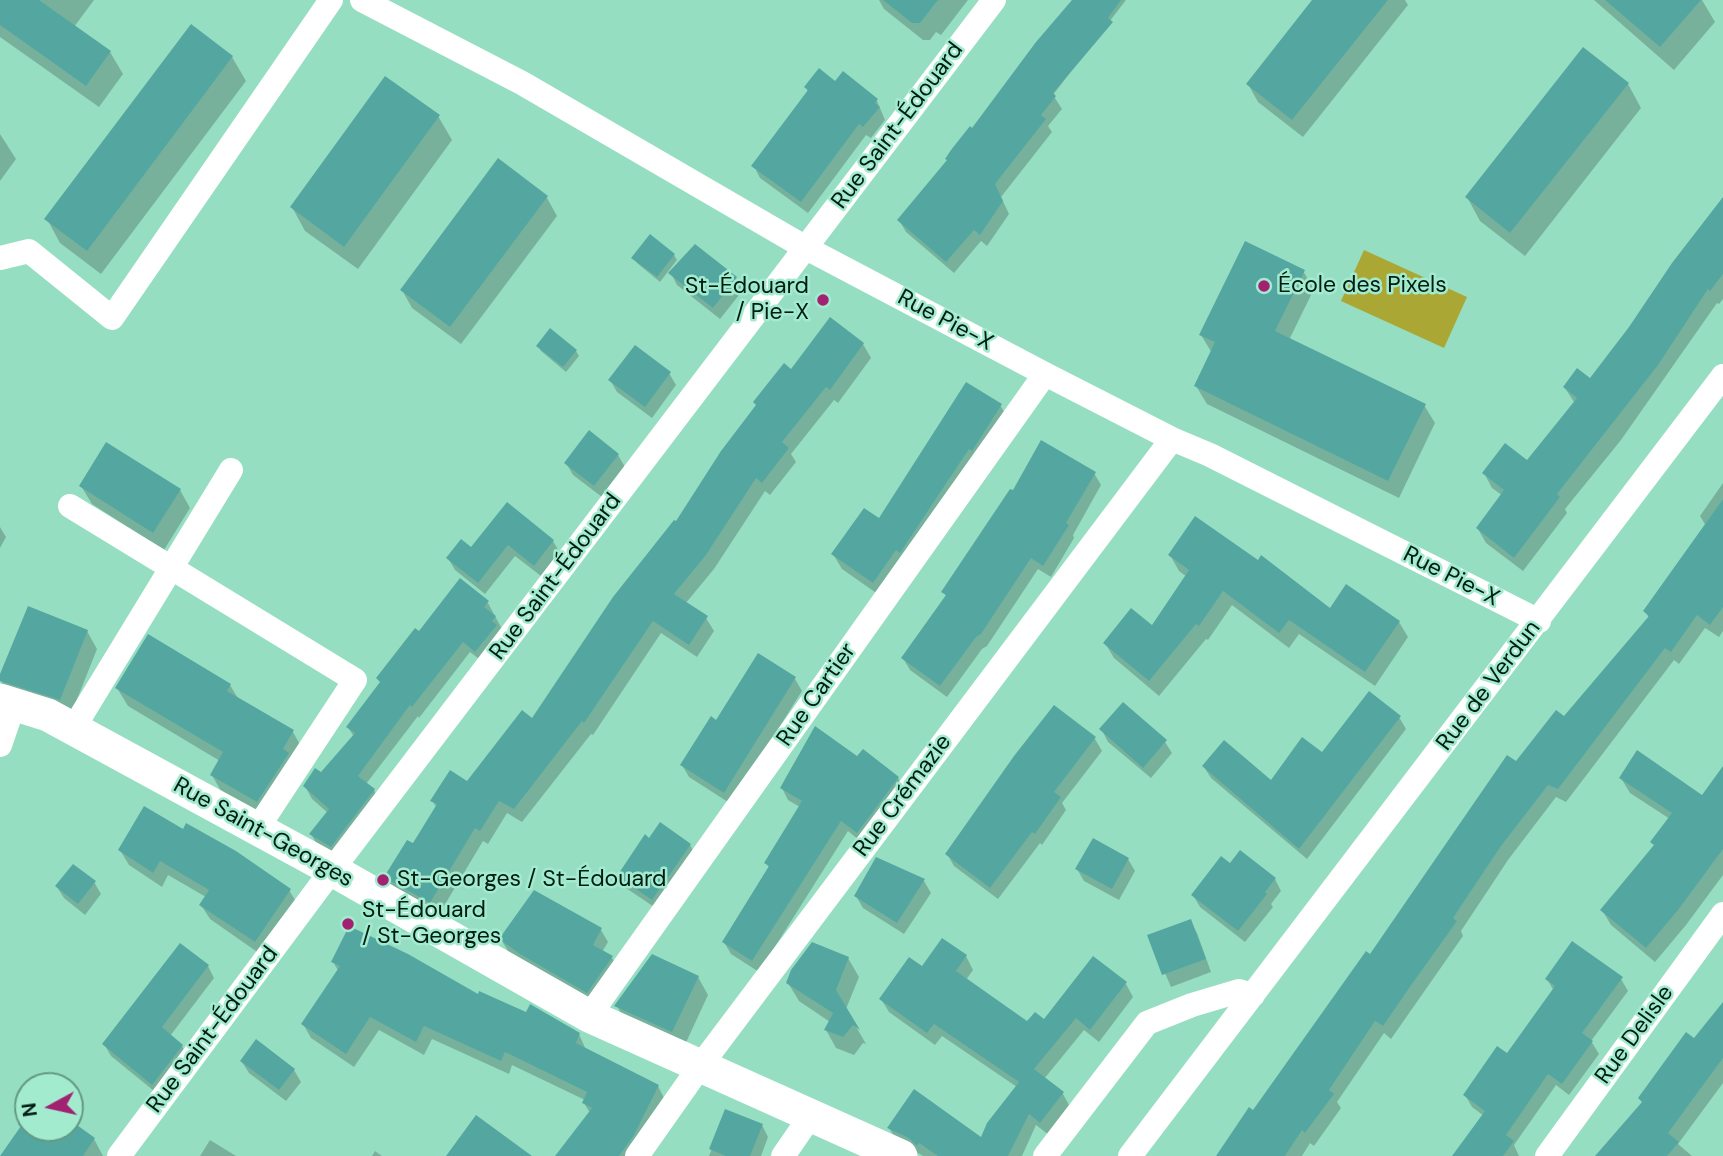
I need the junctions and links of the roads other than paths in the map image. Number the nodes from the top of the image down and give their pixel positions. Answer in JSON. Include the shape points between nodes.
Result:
{"nodes":[{"id":1,"x":331,"y":0,"type":"edge"},
{"id":2,"x":362,"y":0,"type":"edge"},
{"id":3,"x":994,"y":0,"type":"edge"},
{"id":4,"x":806,"y":248,"type":"junction"},
{"id":5,"x":0,"y":258,"type":"edge"},
{"id":6,"x":1045,"y":374,"type":"junction"},
{"id":7,"x":1723,"y":376,"type":"edge"},
{"id":8,"x":1172,"y":439,"type":"junction"},
{"id":9,"x":231,"y":470,"type":"dead end"},
{"id":10,"x":70,"y":506,"type":"dead end"},
{"id":11,"x":171,"y":568,"type":"junction"},
{"id":12,"x":1539,"y":621,"type":"junction"},
{"id":13,"x":7,"y":702,"type":"edge"},
{"id":14,"x":73,"y":729,"type":"junction"},
{"id":15,"x":0,"y":746,"type":"edge"},
{"id":16,"x":257,"y":829,"type":"junction"},
{"id":17,"x":332,"y":870,"type":"junction"},
{"id":18,"x":1723,"y":914,"type":"edge"},
{"id":19,"x":1253,"y":995,"type":"junction"},
{"id":20,"x":589,"y":1016,"type":"junction"},
{"id":21,"x":701,"y":1065,"type":"junction"},
{"id":22,"x":812,"y":1114,"type":"junction"},
{"id":23,"x":119,"y":1156,"type":"edge"},
{"id":24,"x":637,"y":1156,"type":"edge"},
{"id":25,"x":783,"y":1156,"type":"edge"},
{"id":26,"x":901,"y":1156,"type":"edge"},
{"id":27,"x":1045,"y":1156,"type":"edge"},
{"id":28,"x":1130,"y":1156,"type":"edge"},
{"id":29,"x":1548,"y":1156,"type":"edge"}],
"edges":[{"from":1,"to":5,"type":"street","via":[[112,318],[29,251]]},
{"from":2,"to":4,"type":"street","name":"Rue Pie-X","via":[[522,83]]},
{"from":3,"to":4,"type":"street","name":"Rue Saint-Édouard"},
{"from":4,"to":6,"type":"street","name":"Rue Pie-X"},
{"from":4,"to":17,"type":"street","name":"Rue Saint-Édouard"},
{"from":6,"to":8,"type":"street","name":"Rue Pie-X"},
{"from":6,"to":20,"type":"street","name":"Rue Cartier"},
{"from":7,"to":12,"type":"street","name":"Rue de Verdun"},
{"from":8,"to":12,"type":"street","name":"Rue Pie-X"},
{"from":8,"to":21,"type":"street","name":"Rue Crémazie"},
{"from":9,"to":11,"type":"street"},
{"from":10,"to":11,"type":"street"},
{"from":11,"to":14,"type":"street"},
{"from":11,"to":16,"type":"street","via":[[355,680]]},
{"from":12,"to":19,"type":"street","name":"Rue de Verdun"},
{"from":13,"to":14,"type":"street","name":"Rue Saint-Georges"},
{"from":13,"to":15,"type":"street"},
{"from":14,"to":16,"type":"street","name":"Rue Saint-Georges"},
{"from":16,"to":17,"type":"street","name":"Rue Saint-Georges"},
{"from":17,"to":20,"type":"street","name":"Rue Saint-Georges"},
{"from":17,"to":23,"type":"street","name":"Rue Saint-Édouard"},
{"from":18,"to":29,"type":"street","name":"Rue Delisle"},
{"from":19,"to":27,"type":"street","via":[[1240,991],[1147,1023]]},
{"from":19,"to":28,"type":"street","name":"Rue de Verdun"},
{"from":20,"to":21,"type":"street","name":"Rue Saint-Georges"},
{"from":21,"to":22,"type":"street","name":"Rue Saint-Georges"},
{"from":21,"to":24,"type":"street","name":"Rue Crémazie"},
{"from":22,"to":25,"type":"street"},
{"from":22,"to":26,"type":"street","name":"Rue Saint-Georges"}]}
